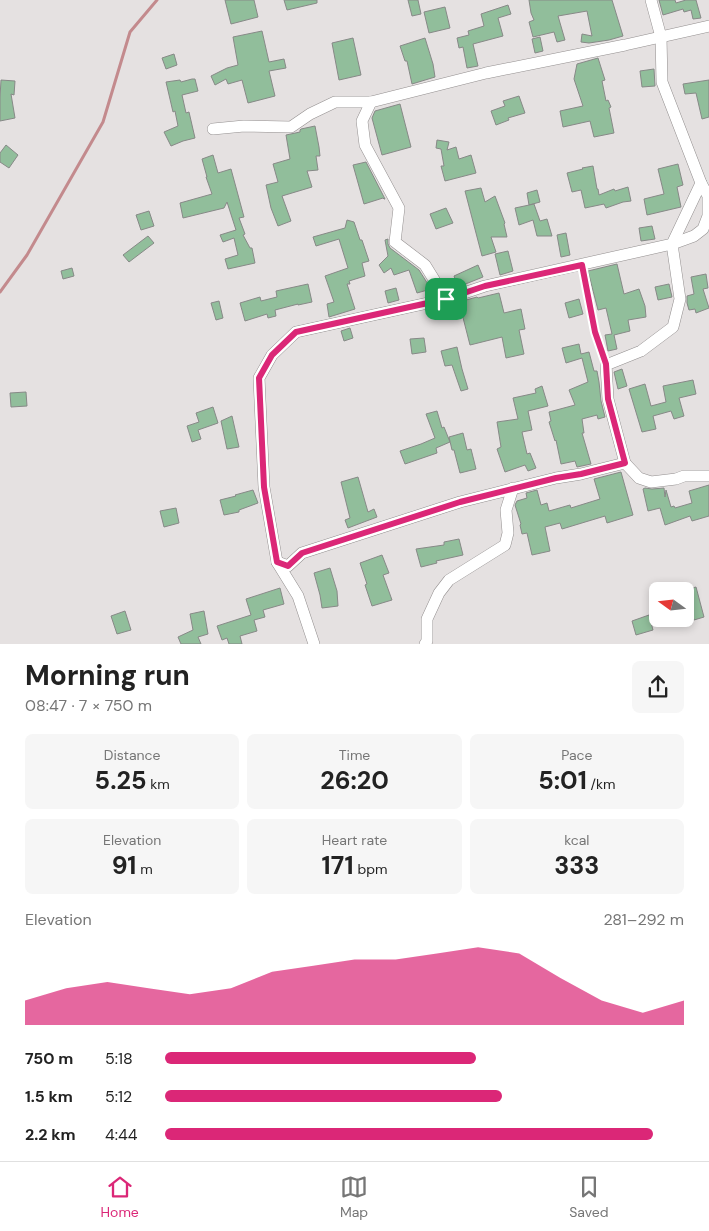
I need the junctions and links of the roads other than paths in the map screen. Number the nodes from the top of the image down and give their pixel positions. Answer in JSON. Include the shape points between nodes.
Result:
{"nodes":[{"id":1,"x":651,"y":0,"type":"edge"},
{"id":2,"x":709,"y":26,"type":"edge"},
{"id":3,"x":661,"y":37,"type":"junction"},
{"id":4,"x":371,"y":102,"type":"junction"},
{"id":5,"x":213,"y":130,"type":"dead end"},
{"id":6,"x":701,"y":183,"type":"junction"},
{"id":7,"x":672,"y":244,"type":"junction"},
{"id":8,"x":582,"y":265,"type":"junction"},
{"id":9,"x":446,"y":299,"type":"junction"},
{"id":10,"x":606,"y":364,"type":"junction"},
{"id":11,"x":625,"y":463,"type":"junction"},
{"id":12,"x":709,"y":476,"type":"edge"},
{"id":13,"x":513,"y":488,"type":"junction"},
{"id":14,"x":277,"y":562,"type":"junction"},
{"id":15,"x":314,"y":644,"type":"edge"},
{"id":16,"x":425,"y":644,"type":"edge"}],
"edges":[{"from":1,"to":3,"type":"street"},
{"from":2,"to":3,"type":"street"},
{"from":3,"to":4,"type":"street","via":[[486,73]]},
{"from":3,"to":6,"type":"street","via":[[662,82]]},
{"from":4,"to":5,"type":"street","via":[[334,102],[291,127],[244,126]]},
{"from":4,"to":9,"type":"street","via":[[362,121],[365,145],[399,208],[395,242],[425,265]]},
{"from":6,"to":7,"type":"street"},
{"from":6,"to":7,"type":"street","via":[[708,196],[708,216],[703,229]]},
{"from":7,"to":8,"type":"street"},
{"from":7,"to":10,"type":"street","via":[[680,299],[673,327],[641,351]]},
{"from":8,"to":9,"type":"street","via":[[485,286]]},
{"from":8,"to":10,"type":"lane","via":[[595,332]]},
{"from":9,"to":14,"type":"street","via":[[296,332],[272,355],[259,378],[264,487]]},
{"from":10,"to":11,"type":"street","via":[[608,399]]},
{"from":11,"to":12,"type":"street","via":[[638,478],[651,482],[684,476]]},
{"from":11,"to":13,"type":"street"},
{"from":13,"to":14,"type":"street","via":[[302,553],[288,566]]},
{"from":13,"to":16,"type":"street","via":[[506,510],[508,533],[505,546],[449,580],[427,619]]},
{"from":14,"to":15,"type":"street","via":[[298,596]]}]}
